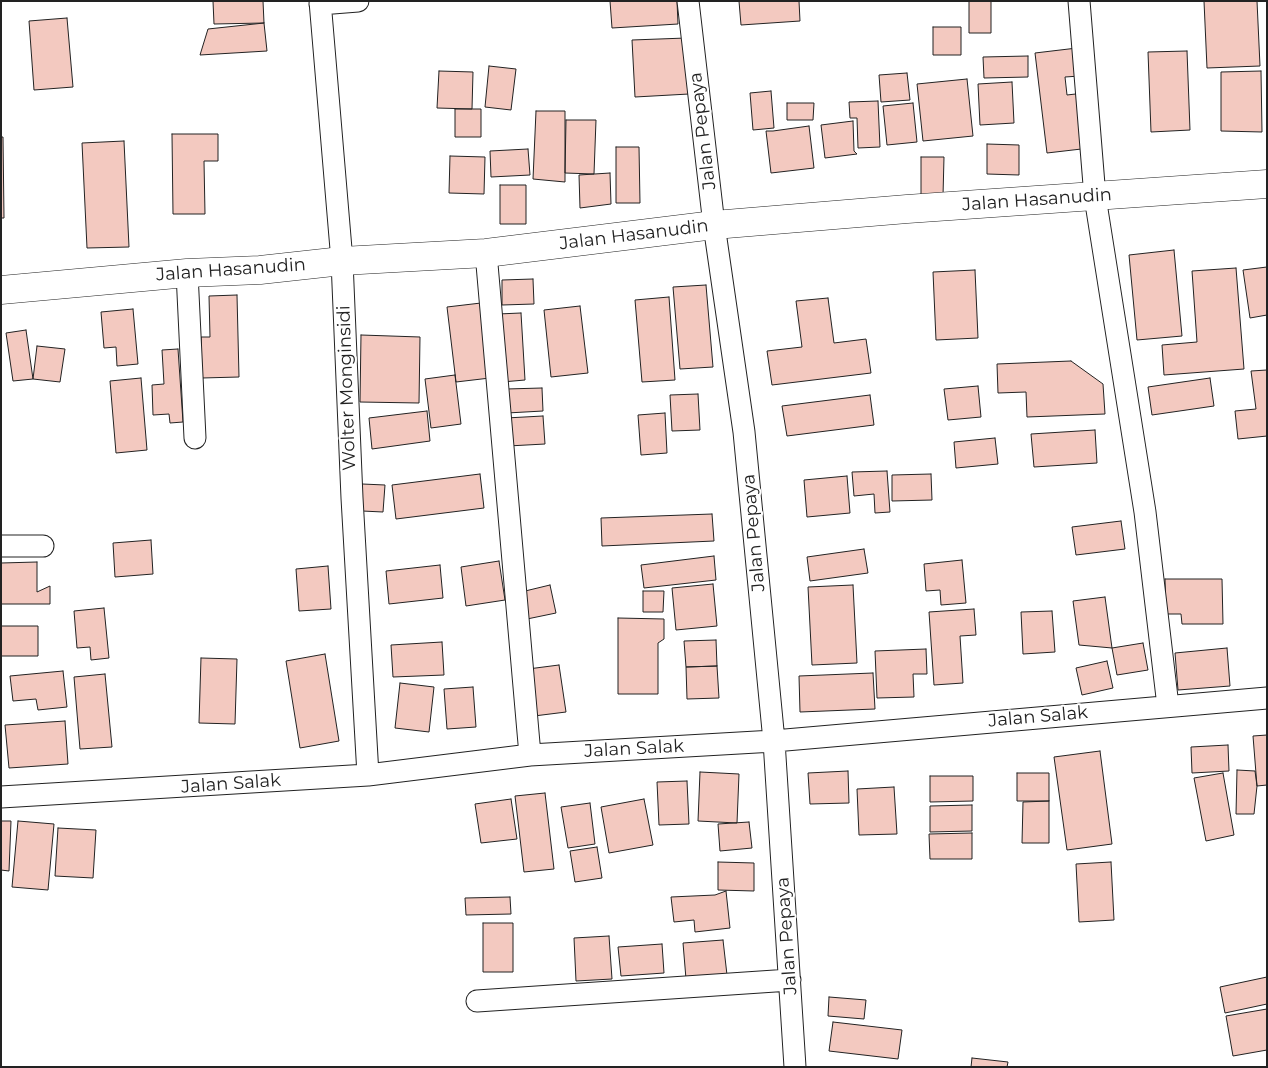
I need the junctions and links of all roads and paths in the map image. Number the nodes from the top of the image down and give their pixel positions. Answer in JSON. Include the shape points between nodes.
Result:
{"nodes":[{"id":1,"x":358,"y":1,"type":"edge"},
{"id":2,"x":688,"y":1,"type":"edge"},
{"id":3,"x":1079,"y":1,"type":"edge"},
{"id":4,"x":320,"y":3,"type":"edge"},
{"id":5,"x":1267,"y":184,"type":"edge"},
{"id":6,"x":1095,"y":197,"type":"junction"},
{"id":7,"x":714,"y":225,"type":"junction"},
{"id":8,"x":486,"y":253,"type":"junction"},
{"id":9,"x":342,"y":261,"type":"junction"},
{"id":10,"x":187,"y":272,"type":"junction"},
{"id":11,"x":1,"y":290,"type":"edge"},
{"id":12,"x":195,"y":438,"type":"dead end"},
{"id":13,"x":1,"y":546,"type":"edge"},
{"id":14,"x":43,"y":546,"type":"dead end"},
{"id":15,"x":1267,"y":698,"type":"edge"},
{"id":16,"x":1168,"y":706,"type":"junction"},
{"id":17,"x":774,"y":741,"type":"junction"},
{"id":18,"x":530,"y":755,"type":"junction"},
{"id":19,"x":368,"y":775,"type":"junction"},
{"id":20,"x":1,"y":797,"type":"edge"},
{"id":21,"x":790,"y":980,"type":"junction"},
{"id":22,"x":477,"y":1001,"type":"dead end"},
{"id":23,"x":795,"y":1067,"type":"edge"}],
"edges":[{"from":1,"to":4,"type":"street"},
{"from":2,"to":7,"type":"street","name":"Jalan Pepaya"},
{"from":3,"to":6,"type":"street"},
{"from":4,"to":9,"type":"street","name":"Wolter Monginsidi"},
{"from":5,"to":6,"type":"main road","name":"Jalan Hasanudin"},
{"from":6,"to":7,"type":"main road","name":"Jalan Hasanudin"},
{"from":6,"to":16,"type":"street","via":[[1145,512]]},
{"from":7,"to":8,"type":"main road","name":"Jalan Hasanudin"},
{"from":7,"to":17,"type":"street","name":"Jalan Pepaya","via":[[744,432]]},
{"from":8,"to":9,"type":"main road","name":"Jalan Hasanudin"},
{"from":8,"to":18,"type":"street"},
{"from":9,"to":10,"type":"main road","name":"Jalan Hasanudin","via":[[260,270]]},
{"from":9,"to":19,"type":"street","name":"Wolter Monginsidi"},
{"from":10,"to":11,"type":"main road","name":"Jalan Hasanudin"},
{"from":10,"to":12,"type":"street"},
{"from":13,"to":14,"type":"street"},
{"from":15,"to":16,"type":"street","name":"Jalan Salak"},
{"from":16,"to":17,"type":"street","name":"Jalan Salak"},
{"from":17,"to":18,"type":"street","name":"Jalan Salak"},
{"from":17,"to":21,"type":"street","name":"Jalan Pepaya"},
{"from":18,"to":19,"type":"street","name":"Jalan Salak"},
{"from":19,"to":20,"type":"street","name":"Jalan Salak"},
{"from":21,"to":22,"type":"street"},
{"from":21,"to":23,"type":"street","name":"Jalan Pepaya"}]}
